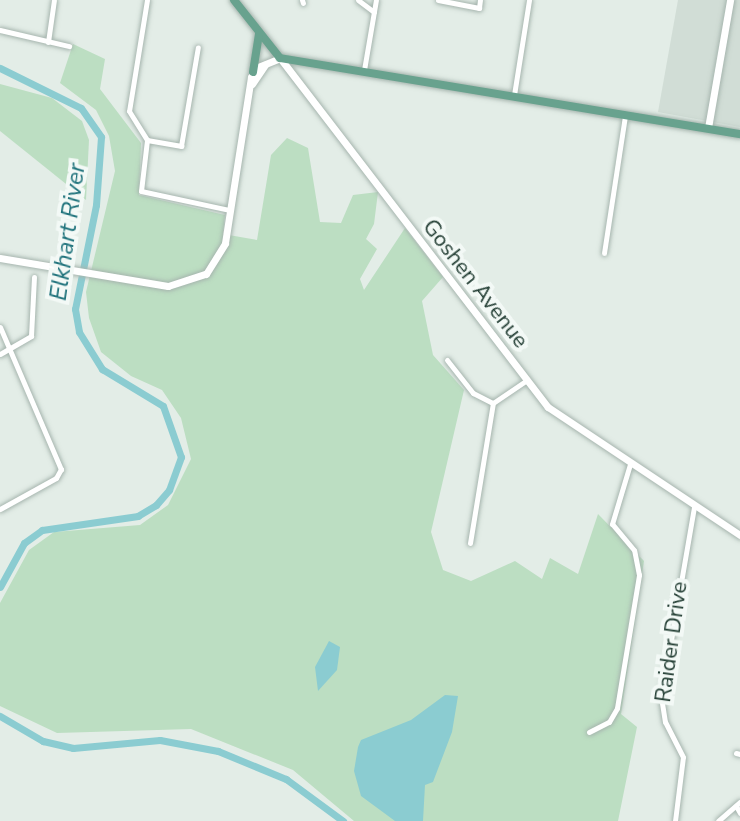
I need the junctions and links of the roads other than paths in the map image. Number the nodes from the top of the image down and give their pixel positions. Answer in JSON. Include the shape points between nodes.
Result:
{"nodes":[{"id":1,"x":46,"y":0,"type":"edge"},
{"id":2,"x":54,"y":0,"type":"edge"},
{"id":3,"x":147,"y":0,"type":"edge"},
{"id":4,"x":234,"y":0,"type":"edge"},
{"id":5,"x":358,"y":0,"type":"edge"},
{"id":6,"x":376,"y":0,"type":"edge"},
{"id":7,"x":438,"y":0,"type":"edge"},
{"id":8,"x":480,"y":0,"type":"edge"},
{"id":9,"x":529,"y":0,"type":"edge"},
{"id":10,"x":730,"y":0,"type":"edge"},
{"id":11,"x":448,"y":1,"type":"edge"},
{"id":12,"x":53,"y":9,"type":"junction"},
{"id":13,"x":374,"y":12,"type":"junction"},
{"id":14,"x":0,"y":30,"type":"edge"},
{"id":15,"x":259,"y":33,"type":"junction"},
{"id":16,"x":48,"y":42,"type":"junction"},
{"id":17,"x":69,"y":46,"type":"dead end"},
{"id":18,"x":198,"y":47,"type":"dead end"},
{"id":19,"x":280,"y":58,"type":"junction"},
{"id":20,"x":265,"y":65,"type":"junction"},
{"id":21,"x":364,"y":70,"type":"junction"},
{"id":22,"x":253,"y":72,"type":"junction"},
{"id":23,"x":252,"y":84,"type":"junction"},
{"id":24,"x":514,"y":95,"type":"junction"},
{"id":25,"x":625,"y":114,"type":"junction"},
{"id":26,"x":708,"y":128,"type":"junction"},
{"id":27,"x":740,"y":134,"type":"edge"},
{"id":28,"x":147,"y":140,"type":"junction"},
{"id":29,"x":230,"y":210,"type":"junction"},
{"id":30,"x":604,"y":253,"type":"dead end"},
{"id":31,"x":0,"y":258,"type":"edge"},
{"id":32,"x":34,"y":277,"type":"dead end"},
{"id":33,"x":0,"y":327,"type":"edge"},
{"id":34,"x":10,"y":350,"type":"junction"},
{"id":35,"x":0,"y":354,"type":"edge"},
{"id":36,"x":447,"y":360,"type":"dead end"},
{"id":37,"x":527,"y":380,"type":"junction"},
{"id":38,"x":493,"y":403,"type":"junction"},
{"id":39,"x":630,"y":464,"type":"junction"},
{"id":40,"x":694,"y":506,"type":"junction"},
{"id":41,"x":0,"y":509,"type":"edge"},
{"id":42,"x":740,"y":535,"type":"edge"},
{"id":43,"x":470,"y":543,"type":"dead end"},
{"id":44,"x":589,"y":732,"type":"dead end"},
{"id":45,"x":738,"y":804,"type":"edge"},
{"id":46,"x":740,"y":813,"type":"edge"},
{"id":47,"x":675,"y":821,"type":"edge"},
{"id":48,"x":718,"y":821,"type":"edge"}],
"edges":[{"from":1,"to":12,"type":"street"},
{"from":2,"to":12,"type":"street"},
{"from":3,"to":28,"type":"street","via":[[129,111]]},
{"from":4,"to":15,"type":"main road","name":"Goshen Avenue"},
{"from":5,"to":13,"type":"street"},
{"from":6,"to":13,"type":"street"},
{"from":7,"to":11,"type":"street"},
{"from":8,"to":11,"type":"street","via":[[479,8]]},
{"from":9,"to":24,"type":"street"},
{"from":10,"to":26,"type":"street"},
{"from":12,"to":16,"type":"street"},
{"from":13,"to":21,"type":"street"},
{"from":14,"to":16,"type":"street"},
{"from":15,"to":19,"type":"main road","name":"Goshen Avenue"},
{"from":15,"to":22,"type":"main road"},
{"from":16,"to":17,"type":"street"},
{"from":18,"to":28,"type":"street","via":[[181,146]]},
{"from":19,"to":20,"type":"street"},
{"from":19,"to":21,"type":"main road"},
{"from":19,"to":37,"type":"street","name":"Goshen Avenue"},
{"from":20,"to":22,"type":"street"},
{"from":20,"to":23,"type":"street"},
{"from":21,"to":24,"type":"main road"},
{"from":22,"to":23,"type":"street"},
{"from":23,"to":29,"type":"street"},
{"from":24,"to":25,"type":"main road"},
{"from":25,"to":26,"type":"main road"},
{"from":25,"to":30,"type":"street"},
{"from":26,"to":27,"type":"main road"},
{"from":28,"to":29,"type":"street","via":[[141,191]]},
{"from":29,"to":31,"type":"street","via":[[218,260],[198,279],[168,286]]},
{"from":32,"to":34,"type":"street","via":[[32,333]]},
{"from":33,"to":34,"type":"street"},
{"from":34,"to":35,"type":"street"},
{"from":34,"to":41,"type":"street","via":[[61,473]]},
{"from":36,"to":38,"type":"street","via":[[473,393]]},
{"from":37,"to":38,"type":"street"},
{"from":37,"to":39,"type":"street","name":"Goshen Avenue","via":[[559,417]]},
{"from":38,"to":43,"type":"street"},
{"from":39,"to":40,"type":"street","name":"Goshen Avenue"},
{"from":39,"to":44,"type":"street","via":[[612,524],[634,550],[639,575],[617,708],[604,726]]},
{"from":40,"to":42,"type":"street","name":"Goshen Avenue"},
{"from":40,"to":47,"type":"street","name":"Raider Drive","via":[[661,698],[665,722],[683,757]]},
{"from":45,"to":46,"type":"street"},
{"from":45,"to":48,"type":"street"}]}
